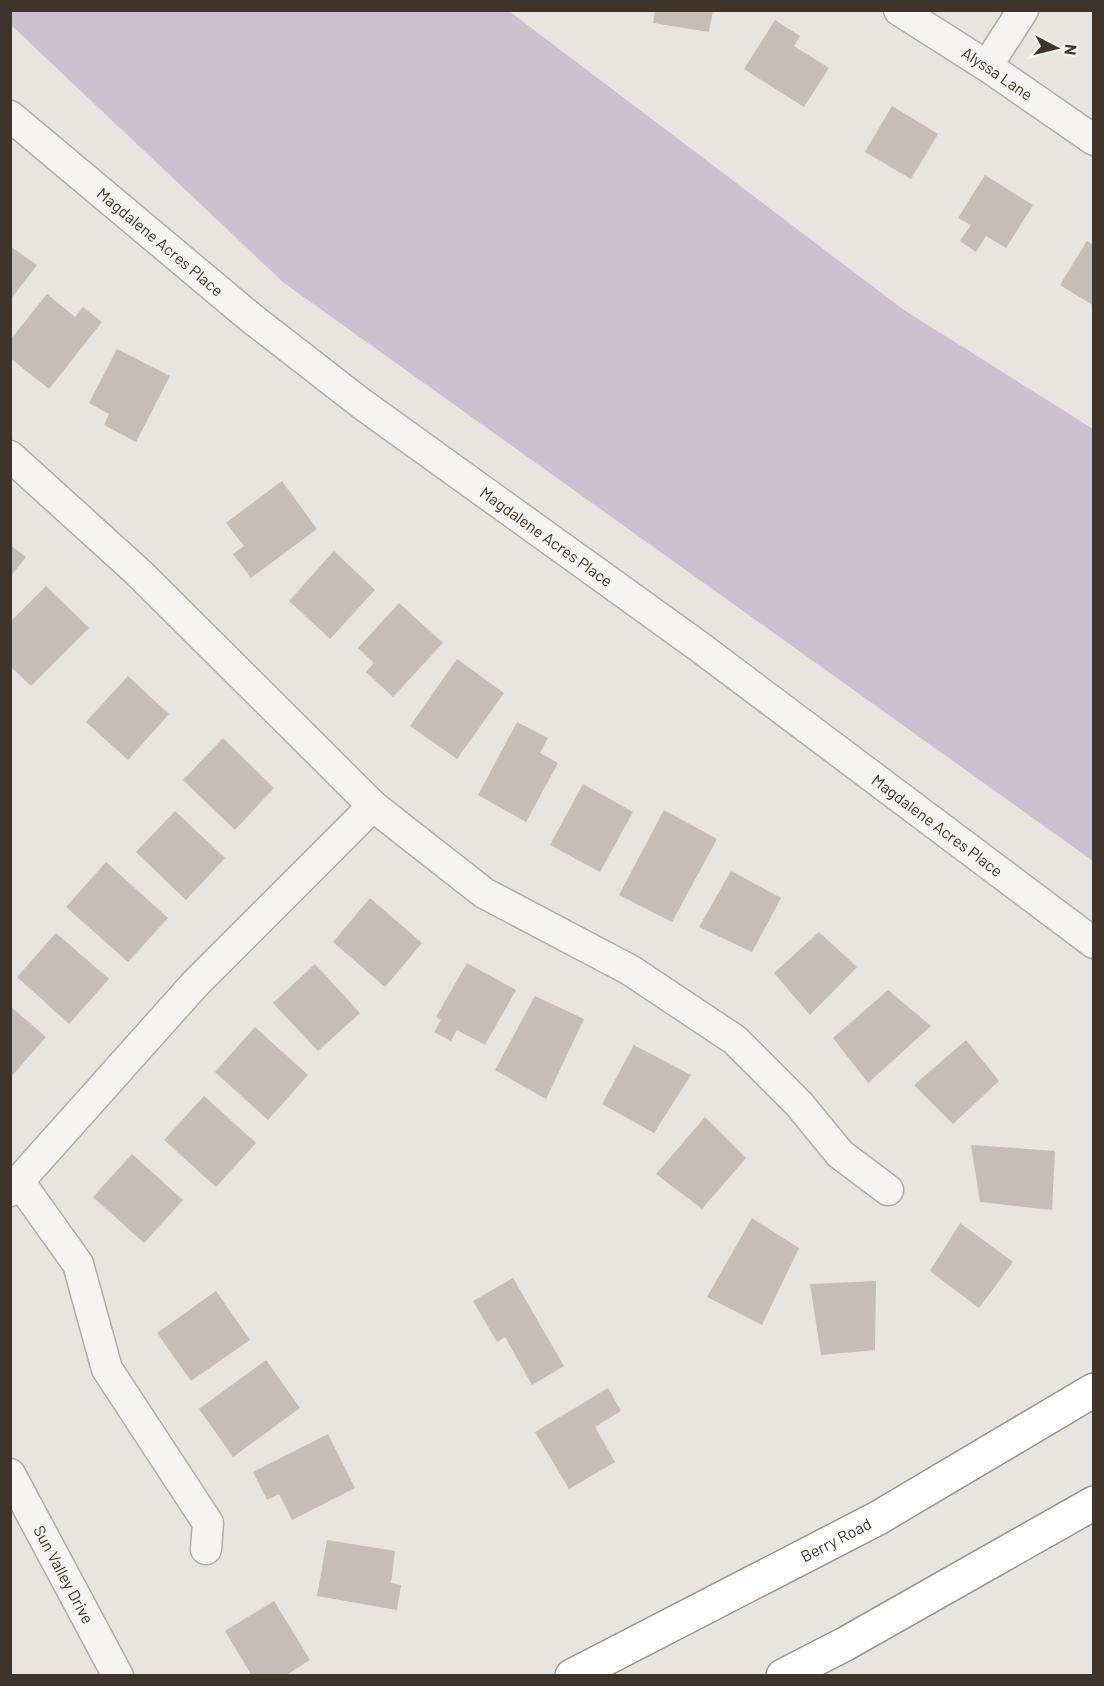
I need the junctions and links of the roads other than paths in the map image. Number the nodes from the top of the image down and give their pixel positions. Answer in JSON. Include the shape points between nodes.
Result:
{"nodes":[{"id":1,"x":899,"y":10,"type":"edge"},
{"id":2,"x":1023,"y":10,"type":"edge"},
{"id":3,"x":987,"y":66,"type":"junction"},
{"id":4,"x":10,"y":116,"type":"edge"},
{"id":5,"x":1094,"y":140,"type":"edge"},
{"id":6,"x":10,"y":456,"type":"edge"},
{"id":7,"x":373,"y":806,"type":"junction"},
{"id":8,"x":1094,"y":943,"type":"edge"},
{"id":9,"x":14,"y":1185,"type":"edge"},
{"id":10,"x":888,"y":1190,"type":"dead end"},
{"id":11,"x":1094,"y":1390,"type":"edge"},
{"id":12,"x":10,"y":1474,"type":"edge"},
{"id":13,"x":1094,"y":1503,"type":"edge"},
{"id":14,"x":206,"y":1549,"type":"dead end"},
{"id":15,"x":118,"y":1676,"type":"edge"},
{"id":16,"x":572,"y":1676,"type":"edge"},
{"id":17,"x":783,"y":1676,"type":"edge"}],
"edges":[{"from":1,"to":3,"type":"street","name":"Alyssa Lane"},
{"from":2,"to":3,"type":"street"},
{"from":3,"to":5,"type":"street","name":"Alyssa Lane"},
{"from":4,"to":8,"type":"street","name":"Magdalene Acres Place","via":[[241,309],[362,404],[697,645]]},
{"from":6,"to":7,"type":"street","via":[[139,573]]},
{"from":7,"to":9,"type":"street","via":[[195,984]]},
{"from":7,"to":10,"type":"street","via":[[484,893],[630,970],[735,1040],[799,1104],[840,1154]]},
{"from":9,"to":14,"type":"street","via":[[78,1264],[107,1369],[208,1523]]},
{"from":11,"to":16,"type":"highway","name":"Berry Road","via":[[878,1518]]},
{"from":12,"to":15,"type":"street","name":"Sun Valley Drive"},
{"from":13,"to":17,"type":"highway"}]}
